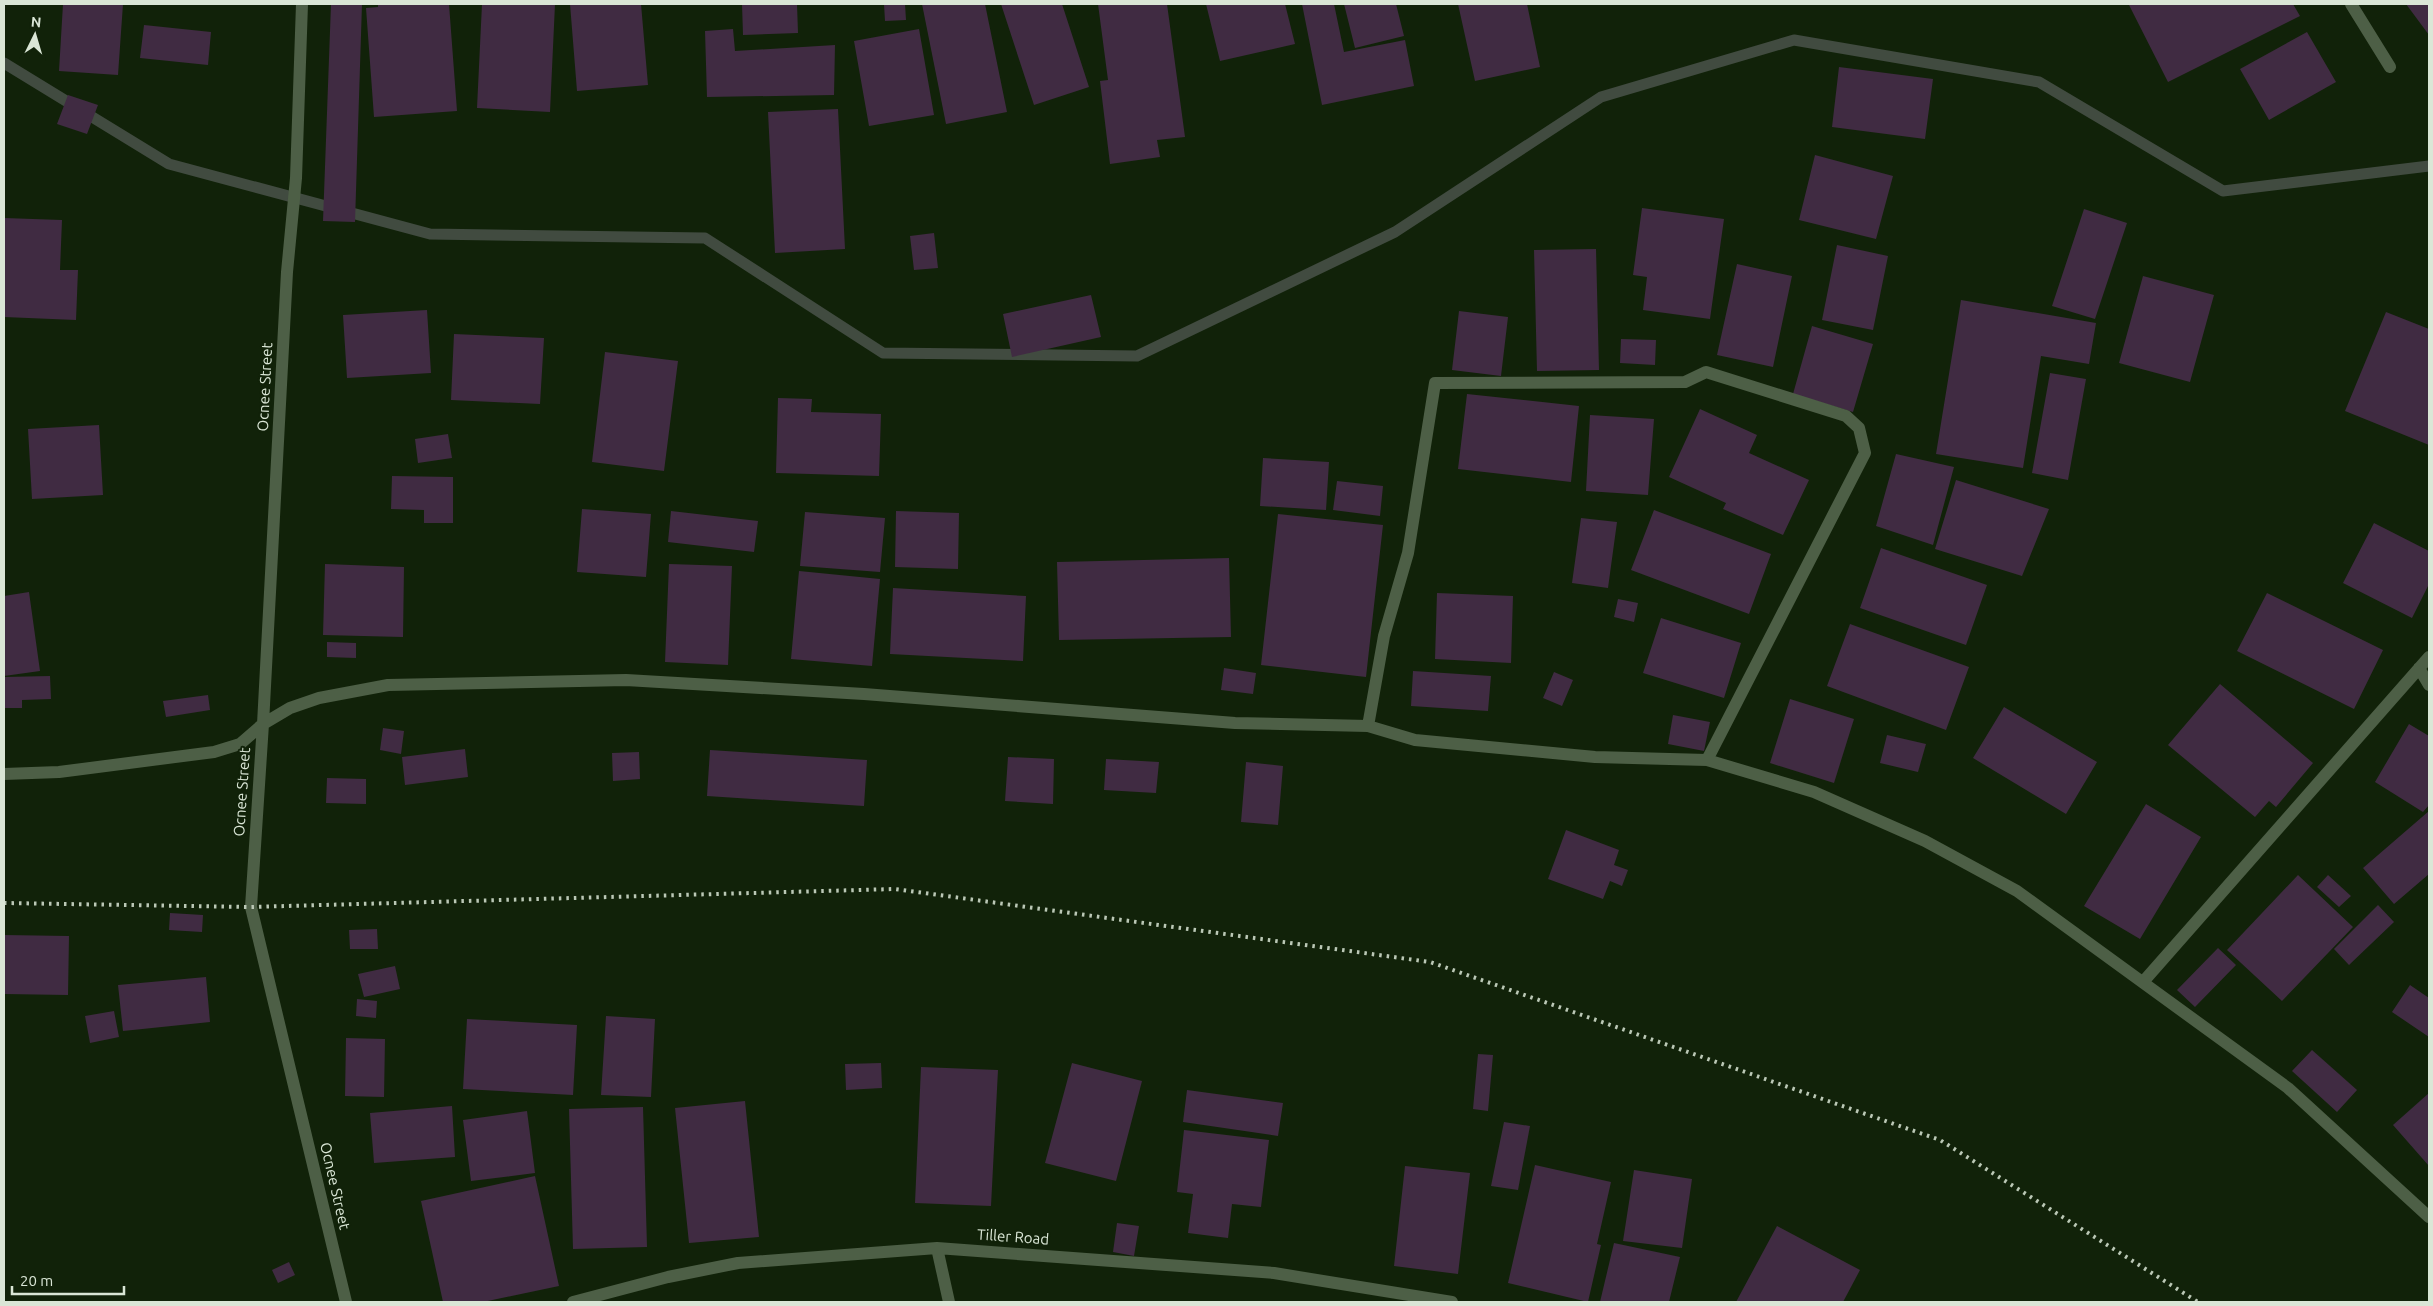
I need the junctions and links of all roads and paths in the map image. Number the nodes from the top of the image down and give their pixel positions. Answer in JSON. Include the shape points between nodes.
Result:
{"nodes":[{"id":1,"x":302,"y":4,"type":"edge"},
{"id":2,"x":2352,"y":4,"type":"edge"},
{"id":3,"x":2390,"y":67,"type":"dead end"},
{"id":4,"x":2429,"y":657,"type":"edge"},
{"id":5,"x":2419,"y":668,"type":"junction"},
{"id":6,"x":2429,"y":684,"type":"edge"},
{"id":7,"x":263,"y":724,"type":"junction"},
{"id":8,"x":1368,"y":726,"type":"junction"},
{"id":9,"x":1707,"y":760,"type":"junction"},
{"id":10,"x":4,"y":774,"type":"edge"},
{"id":11,"x":2143,"y":982,"type":"junction"},
{"id":12,"x":2429,"y":1217,"type":"edge"},
{"id":13,"x":938,"y":1248,"type":"junction"},
{"id":14,"x":346,"y":1302,"type":"edge"},
{"id":15,"x":573,"y":1302,"type":"edge"},
{"id":16,"x":950,"y":1302,"type":"edge"},
{"id":17,"x":1452,"y":1302,"type":"edge"}],
"edges":[{"from":1,"to":7,"type":"street","name":"Ocnee Street","via":[[296,178],[287,272]]},
{"from":2,"to":3,"type":"street"},
{"from":4,"to":5,"type":"street"},
{"from":5,"to":6,"type":"street"},
{"from":5,"to":11,"type":"street"},
{"from":7,"to":8,"type":"street","via":[[290,708],[319,698],[388,685],[626,680],[864,694],[1235,723]]},
{"from":7,"to":10,"type":"street","via":[[240,744],[214,752],[59,772]]},
{"from":7,"to":14,"type":"street","name":"Ocnee Street","via":[[251,907]]},
{"from":8,"to":9,"type":"street","via":[[1425,741],[1595,757]]},
{"from":8,"to":9,"type":"street","via":[[1384,636],[1408,553],[1435,383],[1684,382],[1706,372],[1846,416],[1859,428],[1865,453]]},
{"from":9,"to":11,"type":"street","via":[[1814,792],[1925,840],[2016,891]]},
{"from":11,"to":12,"type":"street","via":[[2288,1088]]},
{"from":13,"to":15,"type":"street","name":"Tiller Road","via":[[738,1264],[668,1277]]},
{"from":13,"to":16,"type":"street"},
{"from":13,"to":17,"type":"street","name":"Tiller Road","via":[[1274,1273]]}]}
